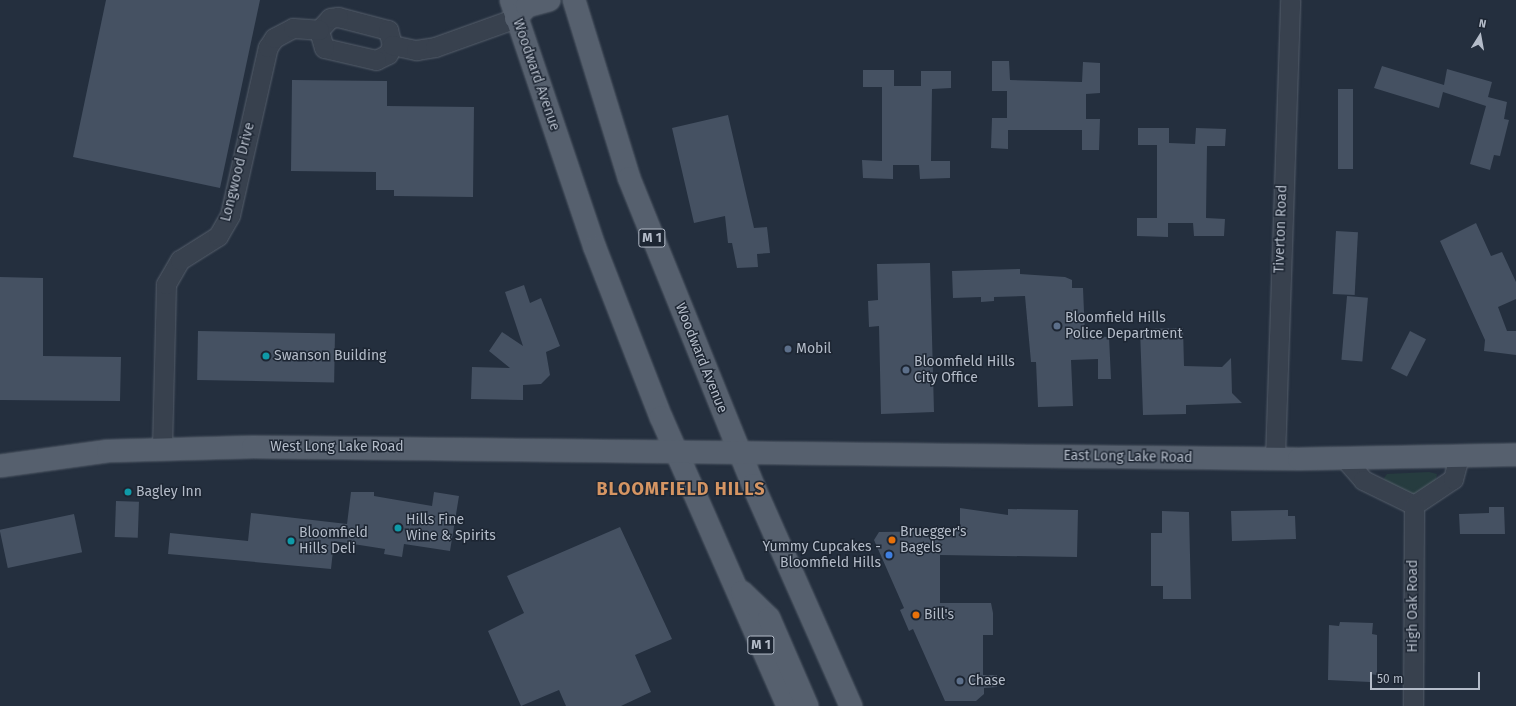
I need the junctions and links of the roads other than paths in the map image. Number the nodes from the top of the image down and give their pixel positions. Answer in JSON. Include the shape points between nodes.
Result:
{"nodes":[{"id":1,"x":550,"y":0,"type":"edge"},
{"id":2,"x":1290,"y":0,"type":"edge"},
{"id":3,"x":577,"y":8,"type":"edge"},
{"id":4,"x":513,"y":9,"type":"edge"},
{"id":5,"x":318,"y":30,"type":"junction"},
{"id":6,"x":392,"y":45,"type":"junction"},
{"id":7,"x":162,"y":448,"type":"junction"},
{"id":8,"x":676,"y":452,"type":"junction"},
{"id":9,"x":740,"y":454,"type":"junction"},
{"id":10,"x":1516,"y":455,"type":"edge"},
{"id":11,"x":1459,"y":457,"type":"junction"},
{"id":12,"x":1275,"y":458,"type":"junction"},
{"id":13,"x":1345,"y":459,"type":"junction"},
{"id":14,"x":0,"y":466,"type":"edge"},
{"id":15,"x":1414,"y":505,"type":"junction"},
{"id":16,"x":734,"y":584,"type":"junction"},
{"id":17,"x":788,"y":706,"type":"edge"},
{"id":18,"x":807,"y":706,"type":"edge"},
{"id":19,"x":851,"y":706,"type":"edge"},
{"id":20,"x":1413,"y":706,"type":"edge"}],
"edges":[{"from":1,"to":3,"type":"main road"},
{"from":1,"to":4,"type":"main road"},
{"from":2,"to":12,"type":"street","name":"Tiverton Road"},
{"from":3,"to":9,"type":"main road","name":"Woodward Avenue","number":"M 1","via":[[629,178]]},
{"from":4,"to":6,"type":"street","via":[[435,47],[416,50]]},
{"from":4,"to":8,"type":"main road","name":"Woodward Avenue","number":"M 1","via":[[595,248]]},
{"from":5,"to":6,"type":"street","via":[[330,18],[338,17],[382,26],[388,30]]},
{"from":5,"to":6,"type":"street","via":[[324,48],[376,60],[383,58]]},
{"from":5,"to":7,"type":"street","name":"Longwood Drive","via":[[293,28],[274,38],[268,47],[230,215],[218,236],[180,260],[166,284]]},
{"from":7,"to":8,"type":"main road","name":"West Long Lake Road","via":[[448,447]]},
{"from":7,"to":14,"type":"main road","name":"West Long Lake Road","via":[[85,453]]},
{"from":8,"to":9,"type":"main road","name":"West Long Lake Road"},
{"from":8,"to":16,"type":"main road","name":"Woodward Avenue","number":"M 1"},
{"from":9,"to":12,"type":"main road","name":"East Long Lake Road"},
{"from":9,"to":19,"type":"main road","name":"Woodward Avenue","number":"M 1"},
{"from":10,"to":11,"type":"main road","name":"East Long Lake Road"},
{"from":11,"to":13,"type":"main road","name":"East Long Lake Road"},
{"from":11,"to":15,"type":"street","via":[[1452,479]]},
{"from":12,"to":13,"type":"main road","name":"East Long Lake Road"},
{"from":13,"to":15,"type":"street","via":[[1363,480]]},
{"from":15,"to":20,"type":"street","name":"High Oak Road"},
{"from":16,"to":17,"type":"main road","name":"Woodward Avenue","number":"M 1"},
{"from":16,"to":18,"type":"main road","via":[[769,618]]}]}
